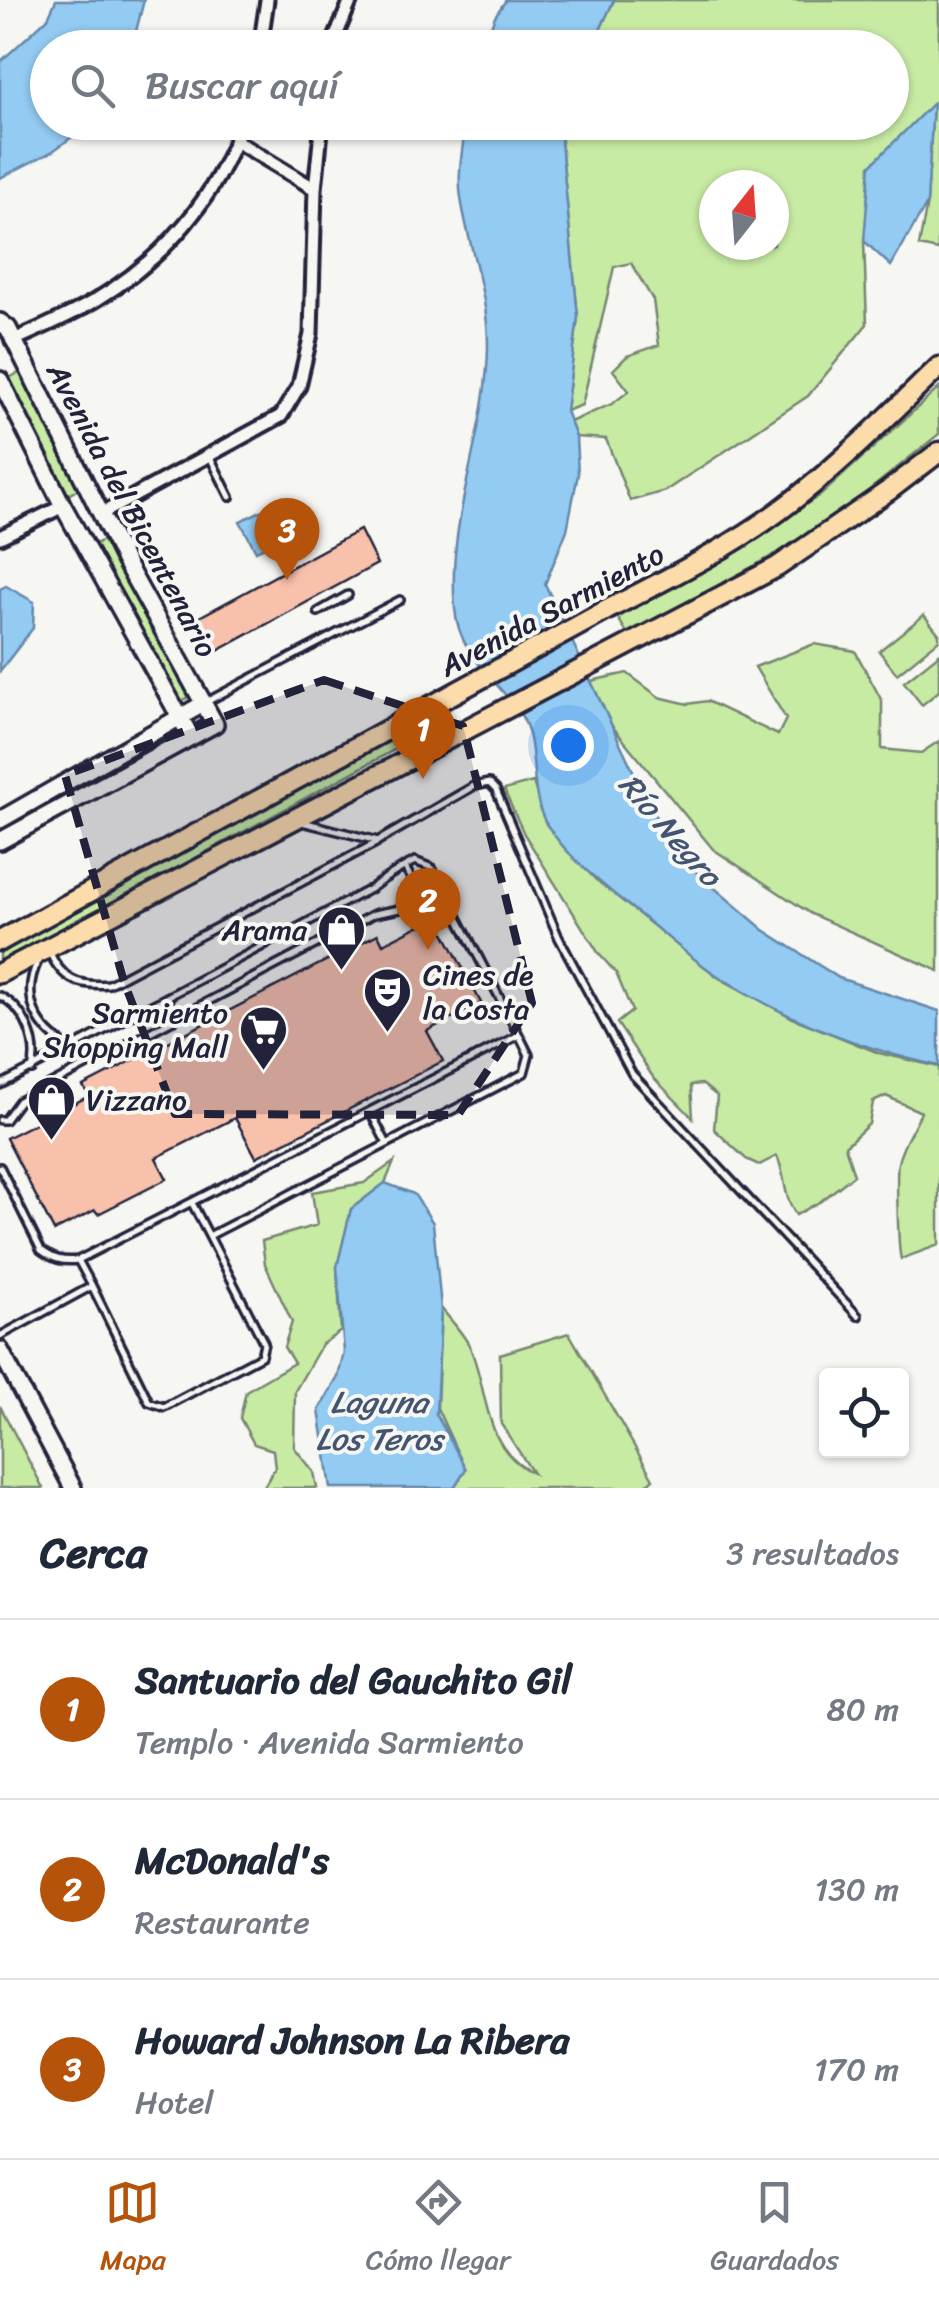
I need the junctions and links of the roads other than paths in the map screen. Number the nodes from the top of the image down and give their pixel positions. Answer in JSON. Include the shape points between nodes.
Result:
{"nodes":[{"id":1,"x":267,"y":0,"type":"edge"},
{"id":2,"x":351,"y":0,"type":"edge"},
{"id":3,"x":263,"y":30,"type":"edge"},
{"id":4,"x":338,"y":30,"type":"edge"},
{"id":5,"x":320,"y":140,"type":"edge"},
{"id":6,"x":236,"y":141,"type":"joint"},
{"id":7,"x":315,"y":189,"type":"junction"},
{"id":8,"x":0,"y":322,"type":"edge"},
{"id":9,"x":6,"y":343,"type":"edge"},
{"id":10,"x":939,"y":366,"type":"edge"},
{"id":11,"x":0,"y":380,"type":"edge"},
{"id":12,"x":939,"y":452,"type":"edge"},
{"id":13,"x":210,"y":457,"type":"junction"},
{"id":14,"x":90,"y":495,"type":"junction"},
{"id":15,"x":230,"y":497,"type":"dead end"},
{"id":16,"x":63,"y":506,"type":"junction"},
{"id":17,"x":104,"y":520,"type":"junction"},
{"id":18,"x":0,"y":536,"type":"edge"},
{"id":19,"x":82,"y":541,"type":"junction"},
{"id":20,"x":348,"y":595,"type":"dead end"},
{"id":21,"x":400,"y":600,"type":"dead end"},
{"id":22,"x":318,"y":612,"type":"dead end"},
{"id":23,"x":203,"y":704,"type":"junction"},
{"id":24,"x":181,"y":718,"type":"junction"},
{"id":25,"x":192,"y":737,"type":"junction"},
{"id":26,"x":2,"y":819,"type":"edge"},
{"id":27,"x":294,"y":820,"type":"junction"},
{"id":28,"x":7,"y":837,"type":"edge"},
{"id":29,"x":378,"y":841,"type":"junction"},
{"id":30,"x":406,"y":869,"type":"junction"},
{"id":31,"x":0,"y":941,"type":"edge"},
{"id":32,"x":46,"y":949,"type":"junction"},
{"id":33,"x":0,"y":973,"type":"edge"},
{"id":34,"x":0,"y":996,"type":"edge"},
{"id":35,"x":168,"y":998,"type":"junction"},
{"id":36,"x":174,"y":1020,"type":"junction"},
{"id":37,"x":519,"y":1035,"type":"junction"},
{"id":38,"x":72,"y":1048,"type":"junction"},
{"id":39,"x":32,"y":1070,"type":"junction"},
{"id":40,"x":0,"y":1085,"type":"edge"},
{"id":41,"x":370,"y":1111,"type":"junction"},
{"id":42,"x":0,"y":1120,"type":"edge"},
{"id":43,"x":388,"y":1144,"type":"junction"},
{"id":44,"x":0,"y":1167,"type":"edge"},
{"id":45,"x":191,"y":1202,"type":"junction"},
{"id":46,"x":210,"y":1236,"type":"junction"},
{"id":47,"x":78,"y":1260,"type":"junction"},
{"id":48,"x":92,"y":1286,"type":"junction"},
{"id":49,"x":858,"y":1316,"type":"dead end"},
{"id":50,"x":0,"y":1336,"type":"edge"},
{"id":51,"x":0,"y":1350,"type":"edge"},
{"id":52,"x":73,"y":1488,"type":"edge"}],
"edges":[{"from":1,"to":3,"type":"street"},
{"from":2,"to":4,"type":"street"},
{"from":5,"to":7,"type":"street"},
{"from":6,"to":7,"type":"street"},
{"from":6,"to":9,"type":"street","via":[[206,199],[133,274],[95,301]]},
{"from":7,"to":13,"type":"street","via":[[312,334],[299,386],[281,416]]},
{"from":8,"to":9,"type":"street","name":"Avenida del Bicentenario","via":[[8,328]]},
{"from":9,"to":14,"type":"street","name":"Avenida del Bicentenario"},
{"from":10,"to":31,"type":"main road","name":"Avenida Sarmiento","via":[[776,514],[698,564]]},
{"from":11,"to":16,"type":"street","name":"Avenida del Bicentenario"},
{"from":12,"to":27,"type":"main road","via":[[777,567]]},
{"from":13,"to":15,"type":"lane"},
{"from":13,"to":17,"type":"street"},
{"from":14,"to":16,"type":"street"},
{"from":14,"to":17,"type":"street","name":"Avenida del Bicentenario"},
{"from":16,"to":18,"type":"street"},
{"from":16,"to":19,"type":"street","name":"Avenida del Bicentenario"},
{"from":17,"to":19,"type":"street"},
{"from":17,"to":23,"type":"street","name":"Avenida del Bicentenario"},
{"from":19,"to":24,"type":"street","name":"Avenida del Bicentenario"},
{"from":20,"to":22,"type":"lane"},
{"from":21,"to":23,"type":"lane"},
{"from":23,"to":24,"type":"street"},
{"from":23,"to":25,"type":"street","name":"Avenida del Bicentenario","via":[[216,724]]},
{"from":24,"to":25,"type":"street","name":"Avenida del Bicentenario"},
{"from":24,"to":26,"type":"street"},
{"from":25,"to":28,"type":"street"},
{"from":26,"to":28,"type":"street"},
{"from":27,"to":29,"type":"lane"},
{"from":27,"to":32,"type":"main road"},
{"from":29,"to":32,"type":"lane","via":[[108,984],[70,980]]},
{"from":29,"to":49,"type":"lane","via":[[489,783],[559,938],[632,1074]]},
{"from":30,"to":35,"type":"lane"},
{"from":30,"to":36,"type":"lane","via":[[418,891],[405,908],[374,914]]},
{"from":30,"to":37,"type":"lane","via":[[414,861],[432,868]]},
{"from":32,"to":33,"type":"main road"},
{"from":32,"to":38,"type":"lane","via":[[30,983],[32,1007],[51,1035]]},
{"from":34,"to":39,"type":"lane","via":[[31,1034]]},
{"from":35,"to":36,"type":"lane"},
{"from":35,"to":38,"type":"lane"},
{"from":36,"to":42,"type":"lane","via":[[18,1101]]},
{"from":37,"to":41,"type":"lane"},
{"from":37,"to":43,"type":"lane","via":[[529,1055],[524,1072]]},
{"from":38,"to":39,"type":"lane"},
{"from":39,"to":40,"type":"lane"},
{"from":41,"to":43,"type":"lane"},
{"from":41,"to":45,"type":"lane"},
{"from":43,"to":46,"type":"lane"},
{"from":44,"to":47,"type":"lane","via":[[41,1250],[51,1258]]},
{"from":45,"to":46,"type":"lane"},
{"from":45,"to":47,"type":"lane"},
{"from":46,"to":48,"type":"lane","via":[[264,1350],[164,1407],[149,1402]]},
{"from":47,"to":48,"type":"lane"},
{"from":48,"to":50,"type":"lane"},
{"from":51,"to":52,"type":"street"}]}
